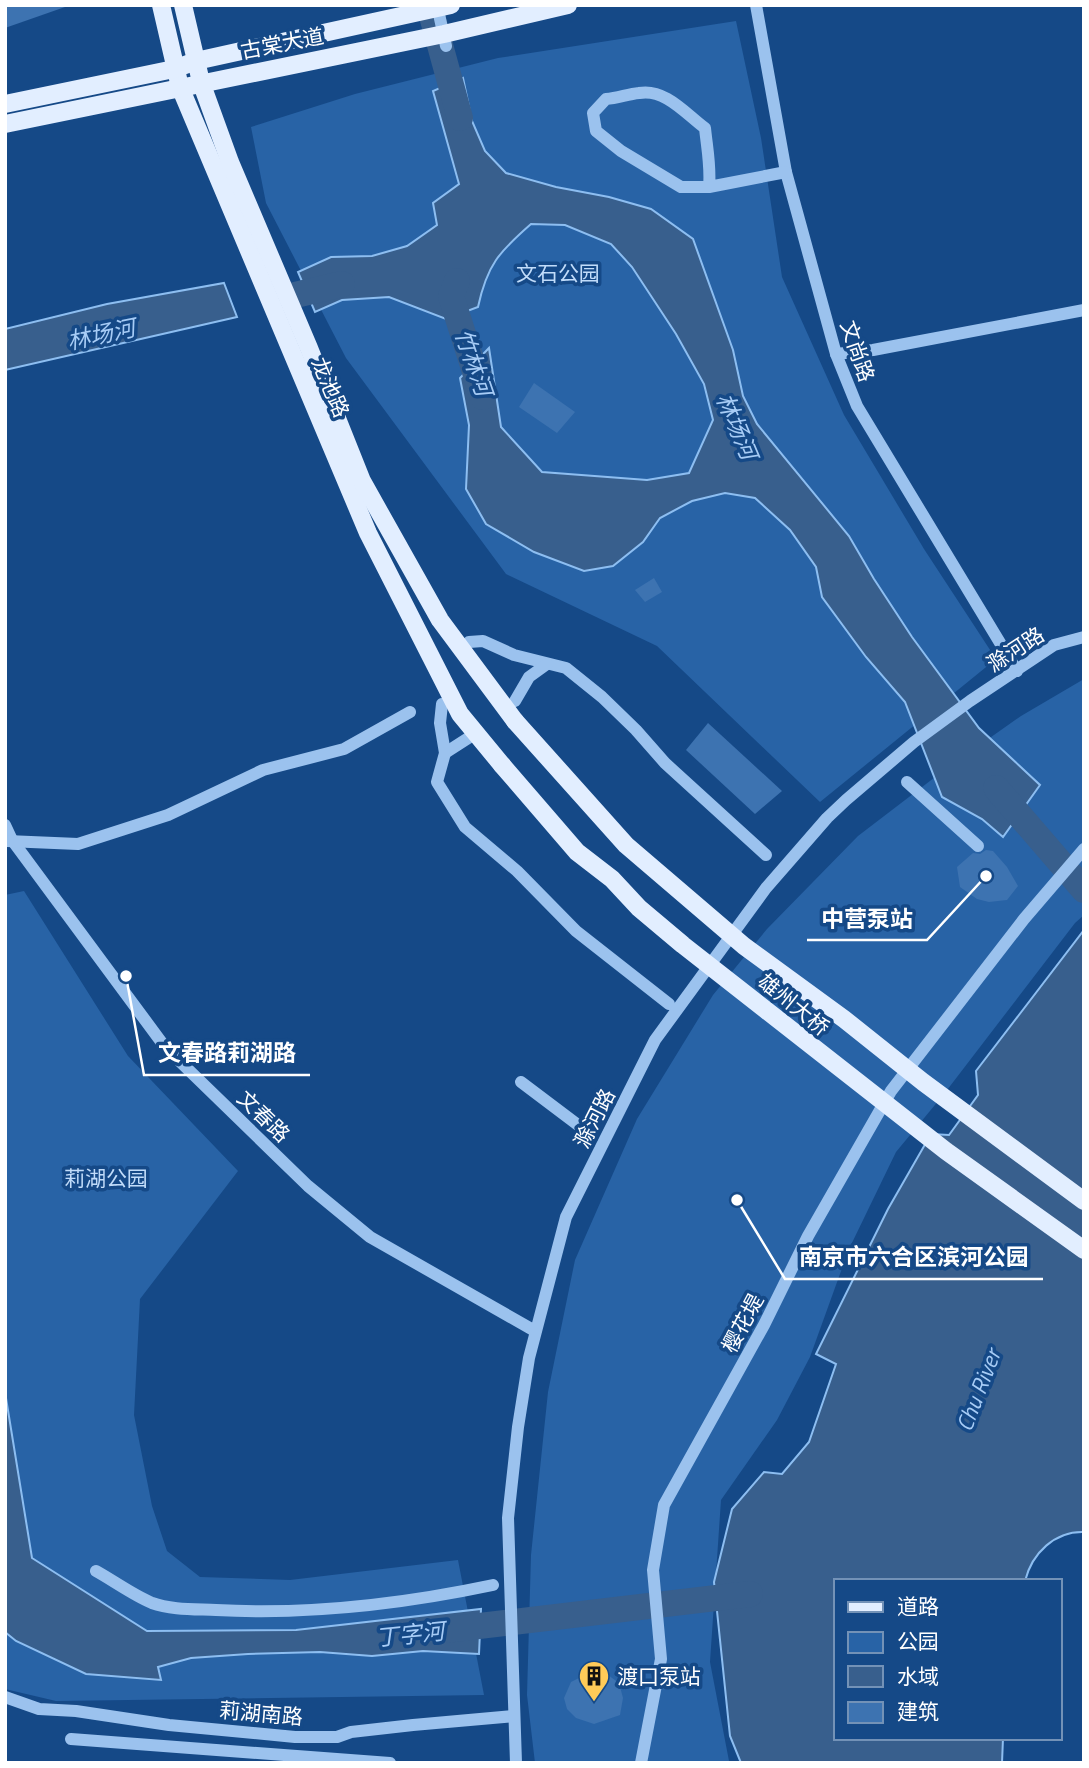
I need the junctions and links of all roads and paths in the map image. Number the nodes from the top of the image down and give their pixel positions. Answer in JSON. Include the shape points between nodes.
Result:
{"nodes":[{"id":1,"x":161,"y":5,"type":"edge"},
{"id":2,"x":183,"y":5,"type":"edge"},
{"id":3,"x":568,"y":5,"type":"edge"},
{"id":4,"x":756,"y":5,"type":"edge"},
{"id":5,"x":442,"y":6,"type":"edge"},
{"id":6,"x":445,"y":40,"type":"junction"},
{"id":7,"x":196,"y":61,"type":"junction"},
{"id":8,"x":174,"y":69,"type":"junction"},
{"id":9,"x":201,"y":82,"type":"junction"},
{"id":10,"x":180,"y":87,"type":"junction"},
{"id":11,"x":5,"y":104,"type":"edge"},
{"id":12,"x":5,"y":124,"type":"edge"},
{"id":13,"x":786,"y":172,"type":"junction"},
{"id":14,"x":709,"y":187,"type":"junction"},
{"id":15,"x":1084,"y":310,"type":"edge"},
{"id":16,"x":836,"y":354,"type":"junction"},
{"id":17,"x":1084,"y":637,"type":"edge"},
{"id":18,"x":469,"y":642,"type":"dead end"},
{"id":19,"x":547,"y":664,"type":"junction"},
{"id":20,"x":1017,"y":671,"type":"junction"},
{"id":21,"x":515,"y":701,"type":"dead end"},
{"id":22,"x":442,"y":704,"type":"dead end"},
{"id":23,"x":410,"y":712,"type":"dead end"},
{"id":24,"x":515,"y":721,"type":"joint"},
{"id":25,"x":474,"y":735,"type":"dead end"},
{"id":26,"x":445,"y":753,"type":"junction"},
{"id":27,"x":502,"y":765,"type":"joint"},
{"id":28,"x":907,"y":782,"type":"dead end"},
{"id":29,"x":5,"y":825,"type":"edge"},
{"id":30,"x":8,"y":841,"type":"edge"},
{"id":31,"x":978,"y":846,"type":"dead end"},
{"id":32,"x":1084,"y":849,"type":"edge"},
{"id":33,"x":766,"y":855,"type":"dead end"},
{"id":34,"x":669,"y":1004,"type":"dead end"},
{"id":35,"x":521,"y":1082,"type":"dead end"},
{"id":36,"x":578,"y":1125,"type":"dead end"},
{"id":37,"x":1084,"y":1201,"type":"edge"},
{"id":38,"x":1084,"y":1250,"type":"edge"},
{"id":39,"x":535,"y":1331,"type":"junction"},
{"id":40,"x":96,"y":1571,"type":"dead end"},
{"id":41,"x":493,"y":1586,"type":"dead end"},
{"id":42,"x":5,"y":1697,"type":"edge"},
{"id":43,"x":514,"y":1716,"type":"junction"},
{"id":44,"x":71,"y":1739,"type":"dead end"},
{"id":45,"x":390,"y":1763,"type":"edge"},
{"id":46,"x":516,"y":1763,"type":"edge"},
{"id":47,"x":641,"y":1763,"type":"edge"}],
"edges":[{"from":1,"to":8,"type":"main road","name":"龙池路"},
{"from":2,"to":7,"type":"main road","name":"龙池路"},
{"from":3,"to":6,"type":"main road","name":"古棠大道"},
{"from":4,"to":13,"type":"street","name":"文尚路"},
{"from":5,"to":6,"type":"street"},
{"from":5,"to":7,"type":"main road","name":"古棠大道"},
{"from":6,"to":9,"type":"main road","name":"古棠大道"},
{"from":7,"to":8,"type":"main road","name":"古棠大道"},
{"from":7,"to":9,"type":"main road","name":"龙池路"},
{"from":8,"to":10,"type":"main road","name":"龙池路"},
{"from":8,"to":11,"type":"main road","name":"古棠大道"},
{"from":9,"to":10,"type":"main road","name":"古棠大道"},
{"from":9,"to":24,"type":"main road","name":"龙池路","via":[[362,481],[440,620]]},
{"from":10,"to":12,"type":"main road","name":"古棠大道"},
{"from":10,"to":27,"type":"main road","name":"龙池路","via":[[368,533],[460,713]]},
{"from":13,"to":14,"type":"street"},
{"from":13,"to":16,"type":"street","name":"文尚路"},
{"from":14,"to":14,"type":"street","via":[[681,187],[621,151],[596,131],[593,113],[606,99],[650,92],[662,95],[705,128],[711,164]]},
{"from":15,"to":16,"type":"street"},
{"from":16,"to":20,"type":"street","name":"文尚路","via":[[857,406]]},
{"from":17,"to":20,"type":"street","name":"滁河路","via":[[1054,645]]},
{"from":18,"to":19,"type":"street","via":[[483,642]]},
{"from":19,"to":21,"type":"street","via":[[529,677]]},
{"from":19,"to":33,"type":"street","via":[[566,668],[601,697]]},
{"from":20,"to":39,"type":"street","name":"滁河路","via":[[914,742],[846,800],[766,888],[655,1040],[566,1217]]},
{"from":22,"to":26,"type":"street"},
{"from":23,"to":30,"type":"street","via":[[344,749],[263,770],[155,819],[78,844]]},
{"from":24,"to":37,"type":"main road","name":"雄州大桥","bridge":true,"via":[[626,845],[744,946]]},
{"from":25,"to":26,"type":"street"},
{"from":26,"to":34,"type":"street","via":[[437,782],[465,827],[576,931]]},
{"from":27,"to":38,"type":"main road","name":"雄州大桥","bridge":true,"via":[[577,852],[683,945],[946,1151]]},
{"from":28,"to":31,"type":"street"},
{"from":29,"to":30,"type":"street","name":"文春路"},
{"from":30,"to":39,"type":"street","name":"文春路","via":[[165,1046],[309,1186],[370,1237]]},
{"from":32,"to":47,"type":"street","name":"樱花堤","via":[[891,1091],[664,1505],[653,1570],[661,1659]]},
{"from":35,"to":36,"type":"street"},
{"from":39,"to":43,"type":"street","name":"滁河路","via":[[508,1518]]},
{"from":40,"to":41,"type":"street","via":[[153,1603],[259,1612],[358,1606]]},
{"from":42,"to":43,"type":"street","name":"莉湖南路","via":[[39,1709],[295,1737],[337,1737]]},
{"from":43,"to":46,"type":"street"},
{"from":44,"to":45,"type":"street"}]}
